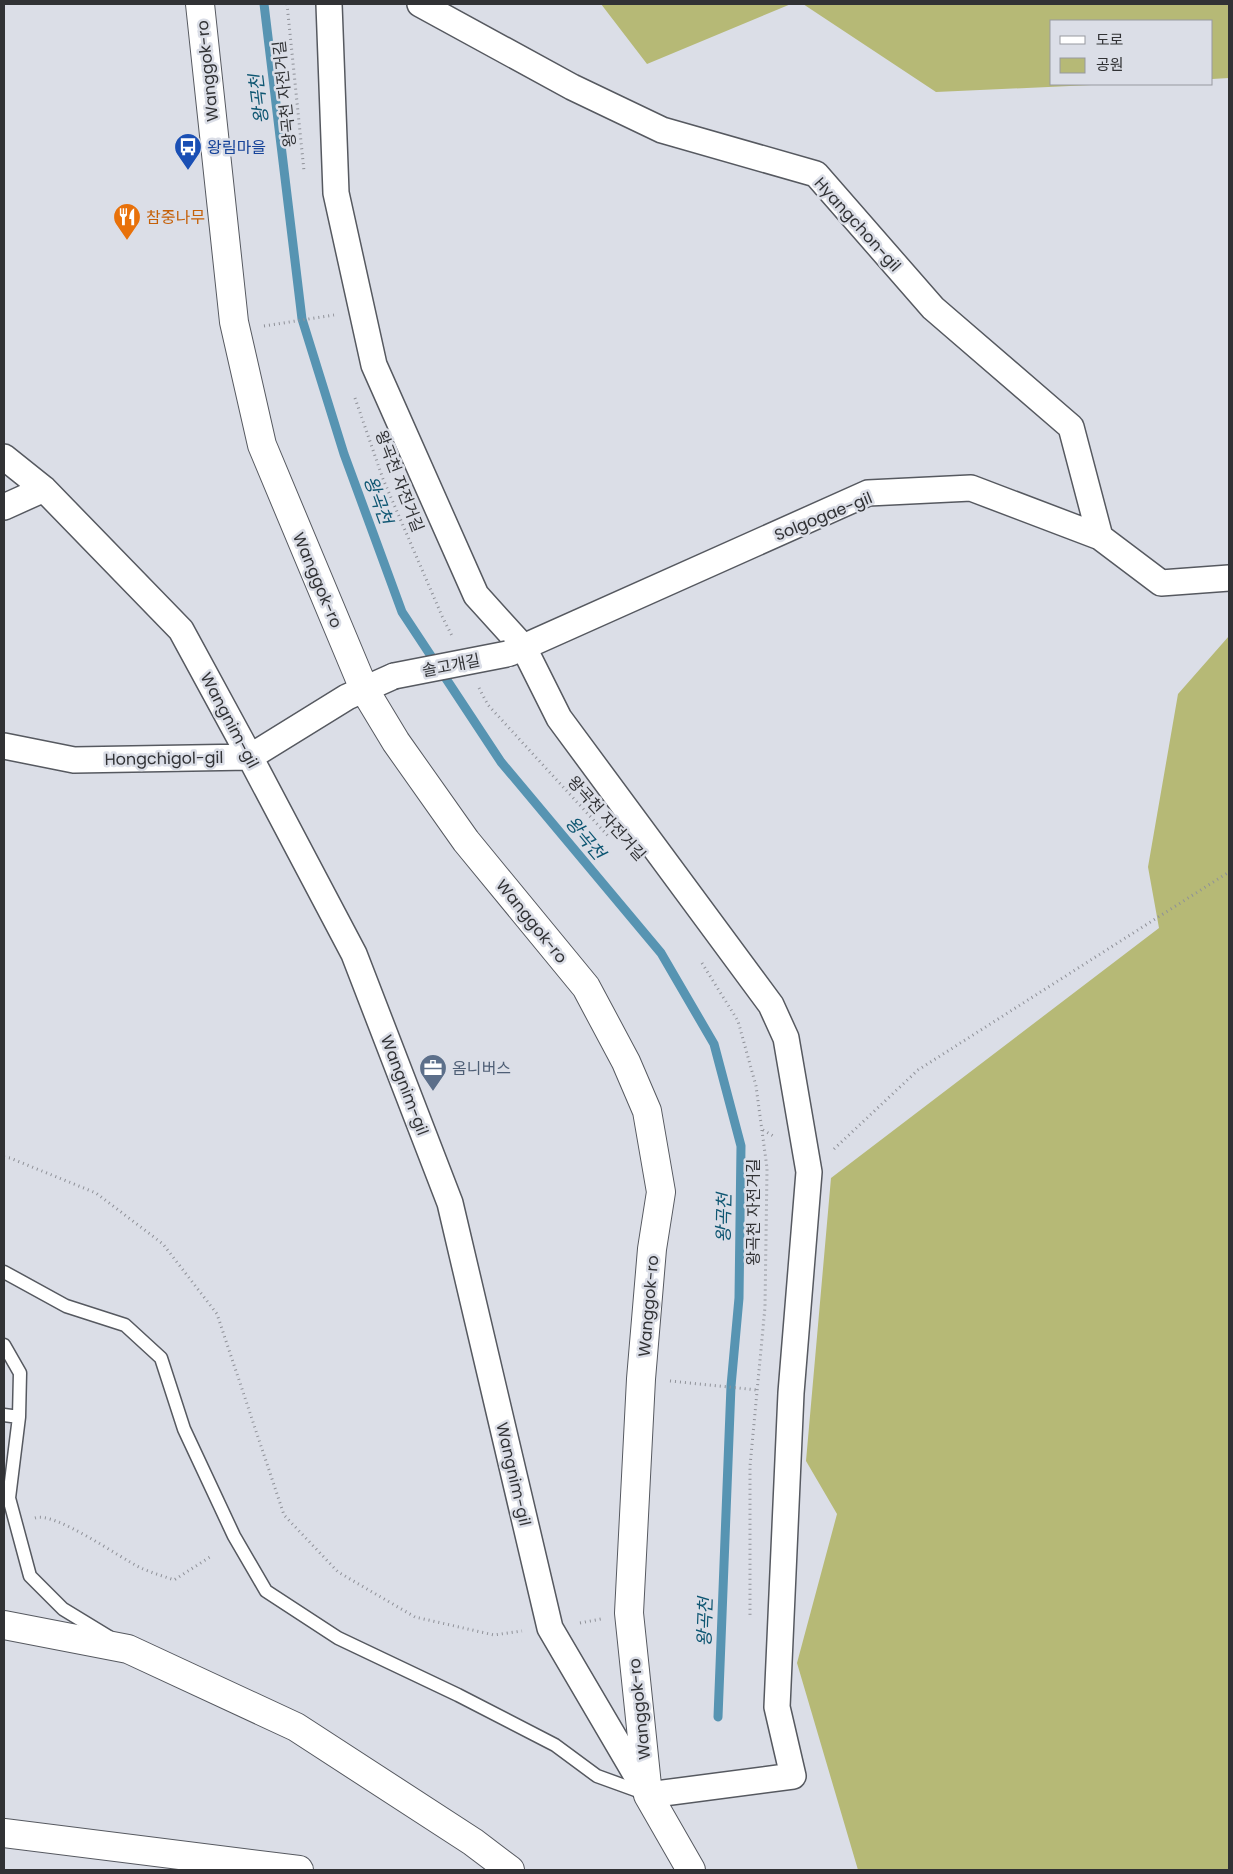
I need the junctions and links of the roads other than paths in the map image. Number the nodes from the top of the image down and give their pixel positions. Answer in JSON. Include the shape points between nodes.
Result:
{"nodes":[{"id":1,"x":200,"y":4,"type":"edge"},
{"id":2,"x":329,"y":4,"type":"edge"},
{"id":3,"x":420,"y":4,"type":"edge"},
{"id":4,"x":4,"y":457,"type":"edge"},
{"id":5,"x":44,"y":489,"type":"junction"},
{"id":6,"x":4,"y":507,"type":"edge"},
{"id":7,"x":1100,"y":536,"type":"junction"},
{"id":8,"x":1229,"y":578,"type":"edge"},
{"id":9,"x":516,"y":651,"type":"junction"},
{"id":10,"x":364,"y":689,"type":"junction"},
{"id":11,"x":4,"y":746,"type":"edge"},
{"id":12,"x":250,"y":757,"type":"junction"},
{"id":13,"x":4,"y":1272,"type":"edge"},
{"id":14,"x":4,"y":1345,"type":"edge"},
{"id":15,"x":4,"y":1415,"type":"edge"},
{"id":16,"x":19,"y":1417,"type":"junction"},
{"id":17,"x":7,"y":1497,"type":"edge"},
{"id":18,"x":4,"y":1625,"type":"edge"},
{"id":19,"x":128,"y":1649,"type":"junction"},
{"id":20,"x":648,"y":1795,"type":"junction"},
{"id":21,"x":4,"y":1833,"type":"edge"},
{"id":22,"x":299,"y":1870,"type":"edge"},
{"id":23,"x":510,"y":1870,"type":"edge"},
{"id":24,"x":691,"y":1870,"type":"edge"}],
"edges":[{"from":1,"to":10,"type":"main road","name":"Wanggok-ro","via":[[234,322],[262,445]]},
{"from":2,"to":9,"type":"street","via":[[336,193],[374,365],[476,595]]},
{"from":3,"to":7,"type":"street","name":"Hyangchon-gil","via":[[572,87],[662,130],[816,174],[933,308],[1071,427]]},
{"from":4,"to":5,"type":"street","name":"Wangnim-gil"},
{"from":5,"to":6,"type":"street"},
{"from":5,"to":12,"type":"street","name":"Wangnim-gil","via":[[181,630]]},
{"from":7,"to":8,"type":"street","name":"Solgogae-gil","via":[[1161,583]]},
{"from":7,"to":9,"type":"street","name":"Solgogae-gil","via":[[971,488],[868,493]]},
{"from":9,"to":10,"type":"street","name":"솔고개길","bridge":true,"via":[[394,676]]},
{"from":9,"to":20,"type":"street","via":[[559,718],[771,1005],[786,1038],[809,1172],[791,1393],[777,1707],[793,1776]]},
{"from":10,"to":12,"type":"street"},
{"from":10,"to":20,"type":"main road","name":"Wanggok-ro","via":[[396,742],[466,841],[586,987],[626,1062],[647,1111],[661,1192],[652,1250],[641,1379],[629,1613]]},
{"from":11,"to":12,"type":"street","name":"Hongchigol-gil","via":[[74,760]]},
{"from":12,"to":20,"type":"street","name":"Wangnim-gil","via":[[354,954],[450,1203],[550,1628]]},
{"from":13,"to":20,"type":"lane","via":[[66,1306],[125,1326],[161,1358],[184,1429],[234,1536],[266,1590],[338,1638],[555,1745],[597,1776]]},
{"from":14,"to":16,"type":"lane","via":[[20,1373]]},
{"from":15,"to":16,"type":"lane"},
{"from":16,"to":17,"type":"lane"},
{"from":17,"to":19,"type":"lane","via":[[30,1576],[63,1609]]},
{"from":18,"to":19,"type":"main road"},
{"from":19,"to":23,"type":"main road","via":[[296,1727],[473,1842]]},
{"from":20,"to":24,"type":"main road","name":"Wanggok-ro"},
{"from":21,"to":22,"type":"main road"}]}
